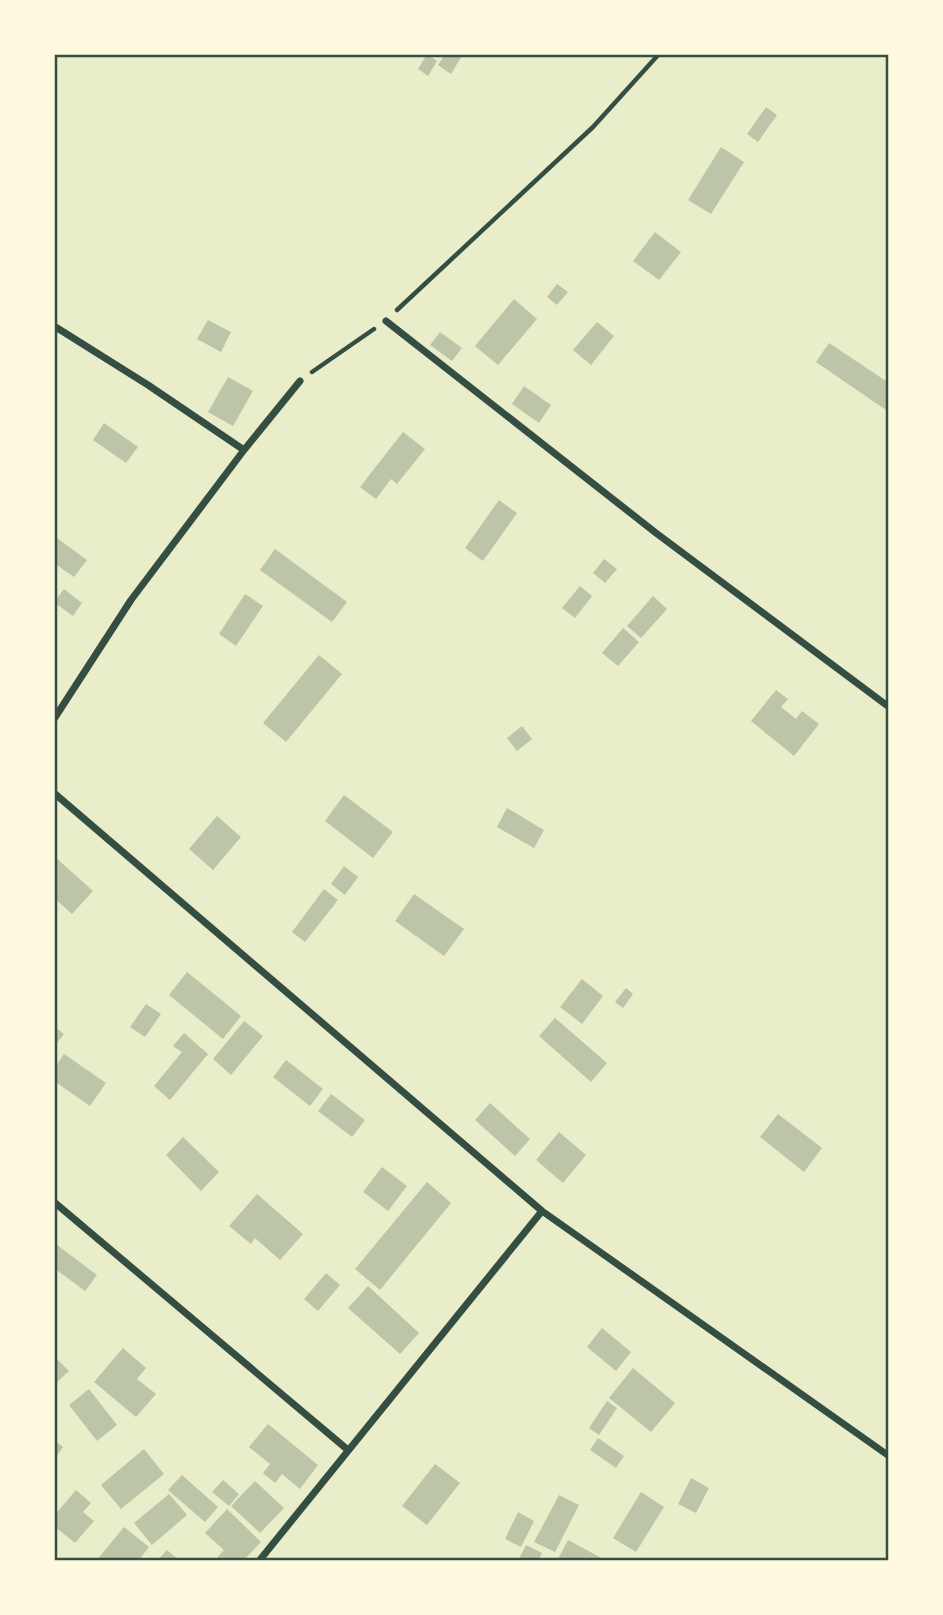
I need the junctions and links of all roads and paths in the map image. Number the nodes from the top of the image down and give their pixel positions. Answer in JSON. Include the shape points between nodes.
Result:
{"nodes":[{"id":1,"x":659,"y":54,"type":"edge"},
{"id":2,"x":386,"y":321,"type":"junction"},
{"id":3,"x":54,"y":326,"type":"edge"},
{"id":4,"x":300,"y":381,"type":"joint"},
{"id":5,"x":244,"y":450,"type":"junction"},
{"id":6,"x":889,"y":707,"type":"edge"},
{"id":7,"x":54,"y":719,"type":"edge"},
{"id":8,"x":54,"y":793,"type":"edge"},
{"id":9,"x":54,"y":1202,"type":"edge"},
{"id":10,"x":541,"y":1211,"type":"junction"},
{"id":11,"x":348,"y":1450,"type":"junction"},
{"id":12,"x":889,"y":1456,"type":"edge"},
{"id":13,"x":259,"y":1561,"type":"edge"}],
"edges":[{"from":1,"to":2,"type":"path","via":[[593,127]]},
{"from":2,"to":4,"type":"path"},
{"from":2,"to":6,"type":"street","via":[[656,533]]},
{"from":3,"to":5,"type":"street"},
{"from":4,"to":5,"type":"street"},
{"from":5,"to":7,"type":"street","via":[[131,600]]},
{"from":8,"to":10,"type":"street"},
{"from":9,"to":11,"type":"street"},
{"from":10,"to":11,"type":"street"},
{"from":10,"to":12,"type":"street"},
{"from":11,"to":13,"type":"street"}]}
